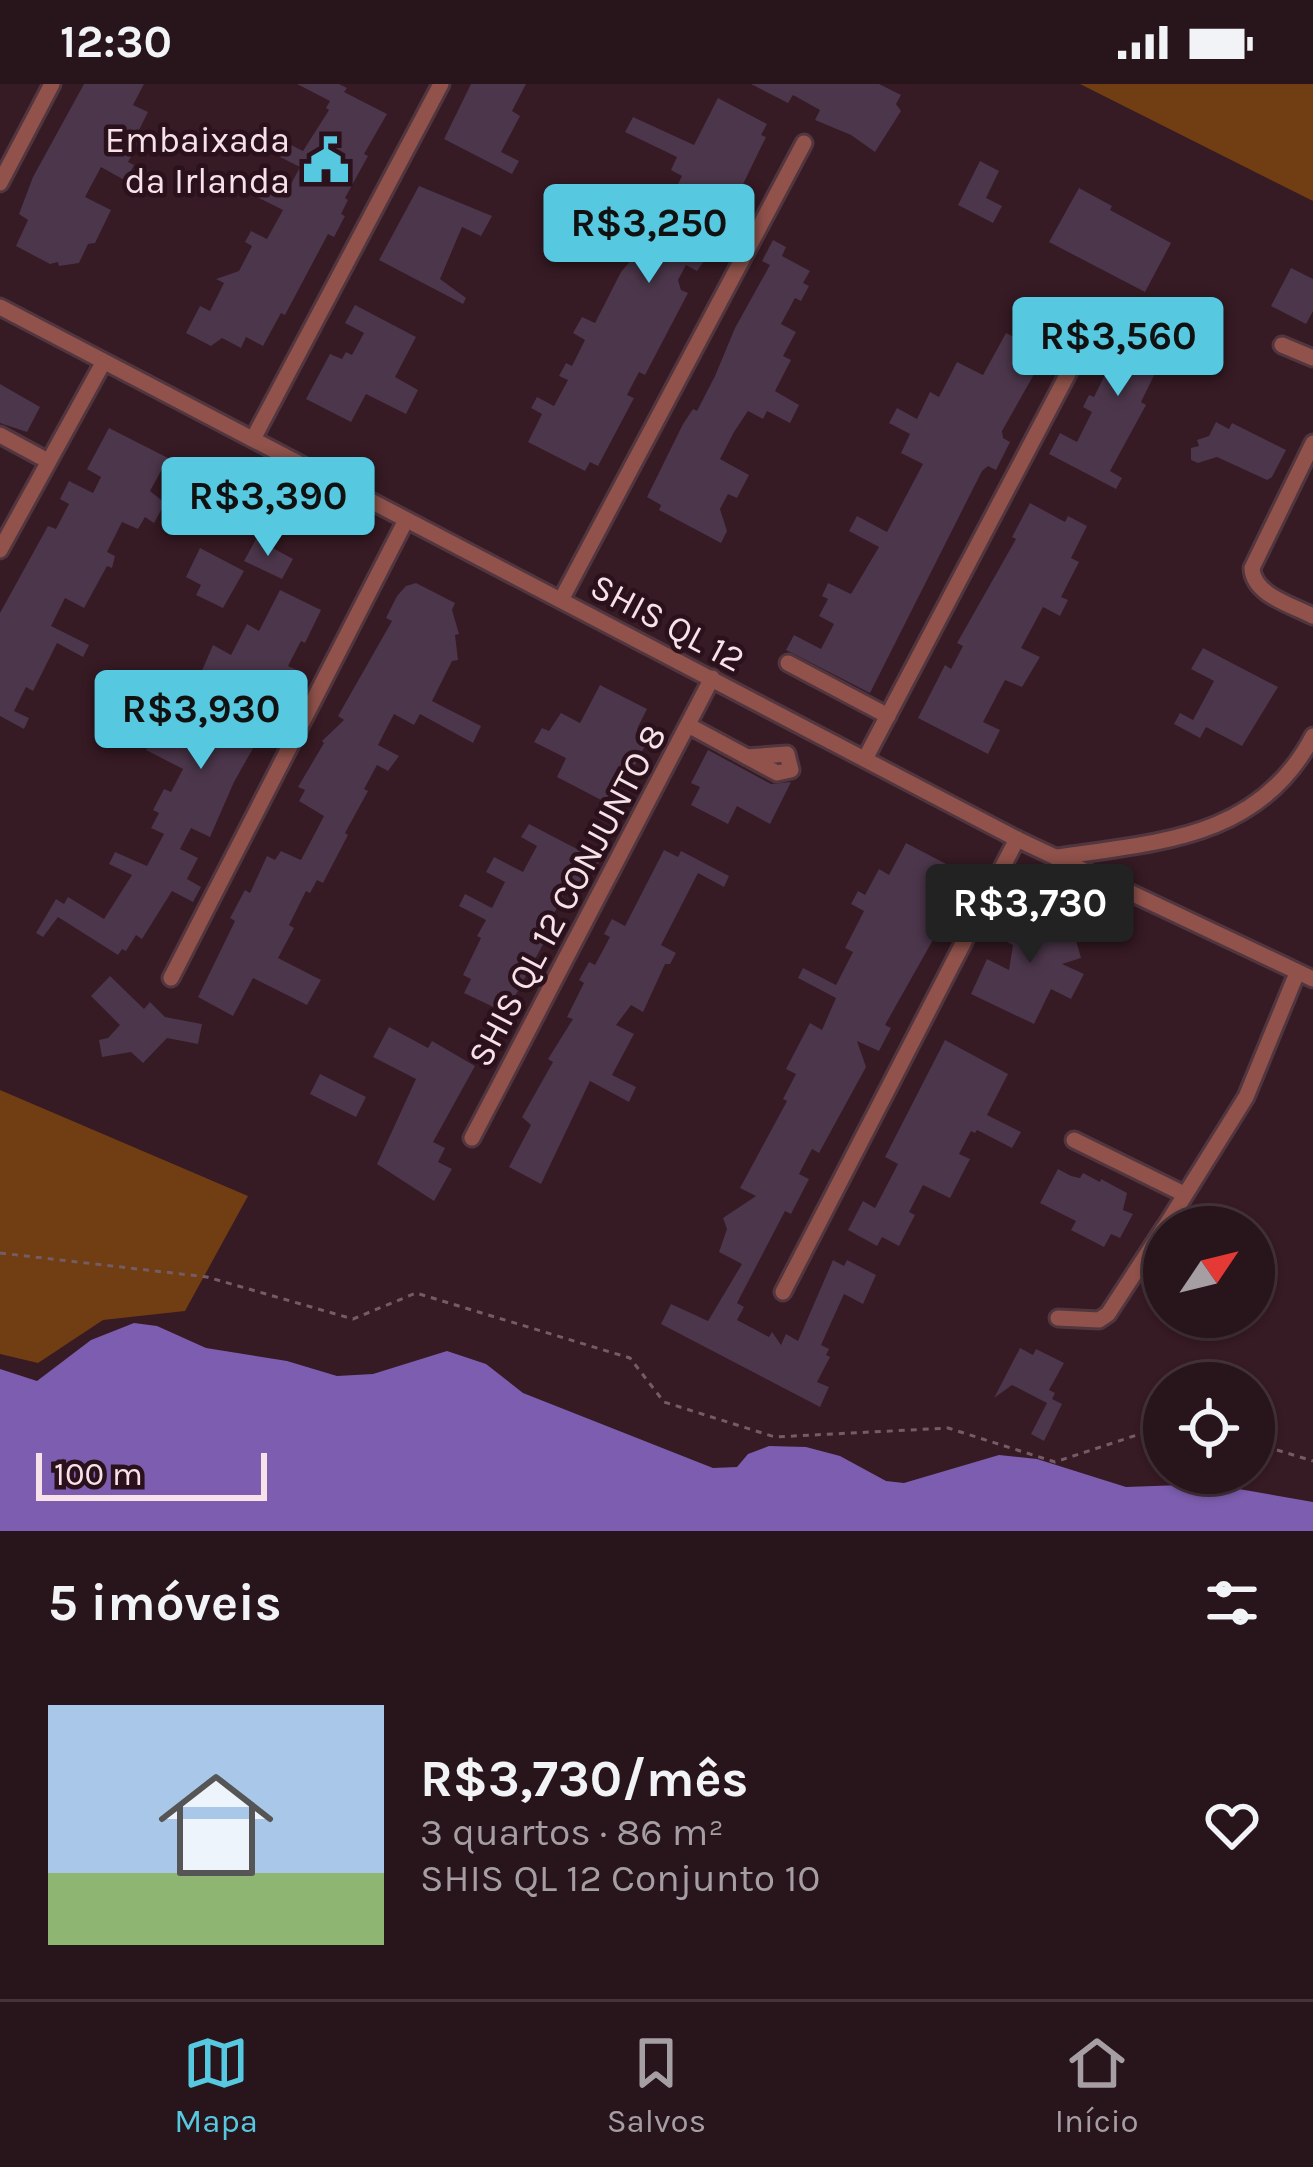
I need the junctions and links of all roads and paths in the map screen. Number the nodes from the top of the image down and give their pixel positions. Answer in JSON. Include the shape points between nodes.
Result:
{"nodes":[{"id":1,"x":52,"y":84,"type":"edge"},
{"id":2,"x":441,"y":84,"type":"edge"},
{"id":3,"x":804,"y":143,"type":"dead end"},
{"id":4,"x":0,"y":183,"type":"edge"},
{"id":5,"x":0,"y":307,"type":"edge"},
{"id":6,"x":1092,"y":328,"type":"dead end"},
{"id":7,"x":1282,"y":344,"type":"dead end"},
{"id":8,"x":1313,"y":358,"type":"edge"},
{"id":9,"x":104,"y":363,"type":"junction"},
{"id":10,"x":0,"y":435,"type":"edge"},
{"id":11,"x":253,"y":439,"type":"junction"},
{"id":12,"x":1313,"y":442,"type":"edge"},
{"id":13,"x":48,"y":461,"type":"junction"},
{"id":14,"x":405,"y":522,"type":"junction"},
{"id":15,"x":0,"y":550,"type":"edge"},
{"id":16,"x":561,"y":599,"type":"junction"},
{"id":17,"x":1313,"y":616,"type":"edge"},
{"id":18,"x":788,"y":663,"type":"dead end"},
{"id":19,"x":712,"y":678,"type":"junction"},
{"id":20,"x":888,"y":716,"type":"junction"},
{"id":21,"x":688,"y":725,"type":"junction"},
{"id":22,"x":1311,"y":746,"type":"edge"},
{"id":23,"x":747,"y":757,"type":"dead end"},
{"id":24,"x":866,"y":759,"type":"junction"},
{"id":25,"x":1017,"y":839,"type":"junction"},
{"id":26,"x":1056,"y":857,"type":"junction"},
{"id":27,"x":1305,"y":976,"type":"edge"},
{"id":28,"x":171,"y":978,"type":"dead end"},
{"id":29,"x":472,"y":1138,"type":"dead end"},
{"id":30,"x":1074,"y":1140,"type":"dead end"},
{"id":31,"x":1184,"y":1194,"type":"junction"},
{"id":32,"x":1177,"y":1206,"type":"edge"},
{"id":33,"x":0,"y":1253,"type":"edge"},
{"id":34,"x":1143,"y":1260,"type":"edge"},
{"id":35,"x":783,"y":1292,"type":"dead end"},
{"id":36,"x":1058,"y":1318,"type":"dead end"},
{"id":37,"x":1143,"y":1433,"type":"edge"},
{"id":38,"x":1275,"y":1449,"type":"edge"},
{"id":39,"x":1313,"y":1461,"type":"edge"}],
"edges":[{"from":1,"to":4,"type":"street"},
{"from":2,"to":11,"type":"street"},
{"from":3,"to":16,"type":"street"},
{"from":5,"to":9,"type":"street","name":"SHIS QL 12"},
{"from":6,"to":20,"type":"street"},
{"from":7,"to":8,"type":"street"},
{"from":9,"to":11,"type":"street","name":"SHIS QL 12"},
{"from":9,"to":13,"type":"street"},
{"from":10,"to":13,"type":"street"},
{"from":11,"to":14,"type":"street","name":"SHIS QL 12"},
{"from":12,"to":17,"type":"street","via":[[1252,568],[1260,589]]},
{"from":13,"to":15,"type":"street"},
{"from":14,"to":16,"type":"street","name":"SHIS QL 12"},
{"from":14,"to":28,"type":"street"},
{"from":16,"to":19,"type":"street","name":"SHIS QL 12"},
{"from":18,"to":20,"type":"street"},
{"from":19,"to":21,"type":"street","name":"SHIS QL 12 CONJUNTO 8"},
{"from":19,"to":24,"type":"street","name":"SHIS QL 12"},
{"from":20,"to":24,"type":"street"},
{"from":21,"to":23,"type":"street"},
{"from":21,"to":29,"type":"street","name":"SHIS QL 12 CONJUNTO 8"},
{"from":22,"to":26,"type":"street","via":[[1272,794],[1198,834]]},
{"from":24,"to":25,"type":"street","name":"SHIS QL 12"},
{"from":25,"to":26,"type":"street","name":"SHIS QL 12"},
{"from":25,"to":35,"type":"street"},
{"from":26,"to":27,"type":"street","name":"SHIS QL 12"},
{"from":27,"to":31,"type":"street","via":[[1246,1097]]},
{"from":30,"to":31,"type":"street"},
{"from":31,"to":32,"type":"street"},
{"from":33,"to":37,"type":"path","via":[[207,1276],[353,1319],[416,1293],[630,1358],[664,1402],[775,1437],[948,1428],[1055,1462]]},
{"from":34,"to":36,"type":"street","via":[[1108,1314]]},
{"from":38,"to":39,"type":"path"}]}
